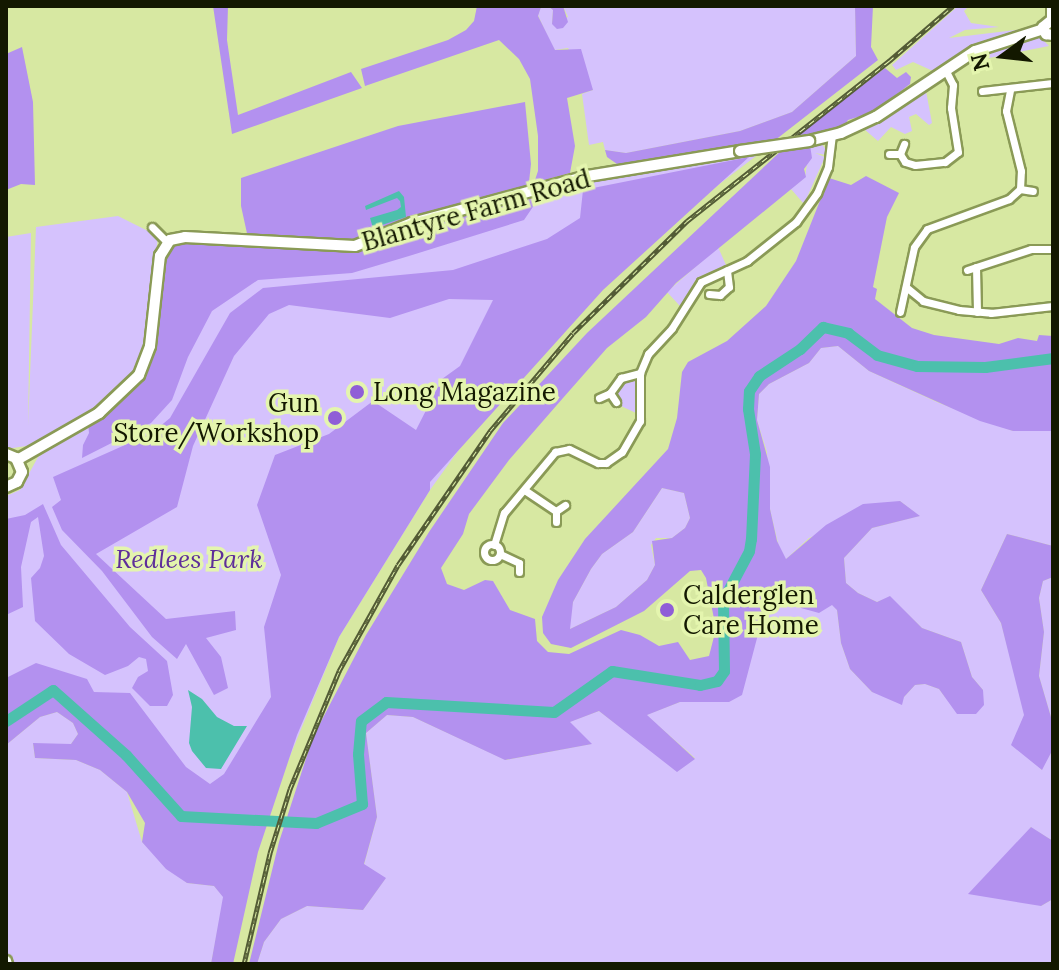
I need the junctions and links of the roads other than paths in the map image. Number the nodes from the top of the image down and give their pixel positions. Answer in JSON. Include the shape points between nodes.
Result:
{"nodes":[{"id":1,"x":1050,"y":6,"type":"edge"},
{"id":2,"x":1052,"y":19,"type":"edge"},
{"id":3,"x":1048,"y":32,"type":"edge"},
{"id":4,"x":945,"y":69,"type":"junction"},
{"id":5,"x":1053,"y":83,"type":"edge"},
{"id":6,"x":1010,"y":90,"type":"junction"},
{"id":7,"x":982,"y":91,"type":"dead end"},
{"id":8,"x":832,"y":135,"type":"junction"},
{"id":9,"x":904,"y":144,"type":"dead end"},
{"id":10,"x":889,"y":154,"type":"dead end"},
{"id":11,"x":900,"y":154,"type":"junction"},
{"id":12,"x":1020,"y":189,"type":"junction"},
{"id":13,"x":1033,"y":191,"type":"dead end"},
{"id":14,"x":152,"y":227,"type":"dead end"},
{"id":15,"x":167,"y":242,"type":"junction"},
{"id":16,"x":1053,"y":249,"type":"edge"},
{"id":17,"x":727,"y":270,"type":"junction"},
{"id":18,"x":906,"y":287,"type":"junction"},
{"id":19,"x":709,"y":294,"type":"dead end"},
{"id":20,"x":720,"y":295,"type":"junction"},
{"id":21,"x":721,"y":305,"type":"dead end"},
{"id":22,"x":1053,"y":306,"type":"edge"},
{"id":23,"x":900,"y":312,"type":"dead end"},
{"id":24,"x":977,"y":312,"type":"junction"},
{"id":25,"x":640,"y":373,"type":"junction"},
{"id":26,"x":610,"y":393,"type":"junction"},
{"id":27,"x":599,"y":398,"type":"dead end"},
{"id":28,"x":616,"y":402,"type":"dead end"},
{"id":29,"x":6,"y":454,"type":"edge"},
{"id":30,"x":17,"y":460,"type":"junction"},
{"id":31,"x":6,"y":487,"type":"edge"},
{"id":32,"x":526,"y":491,"type":"junction"},
{"id":33,"x":565,"y":505,"type":"dead end"},
{"id":34,"x":556,"y":511,"type":"junction"},
{"id":35,"x":556,"y":522,"type":"dead end"},
{"id":36,"x":494,"y":545,"type":"junction"},
{"id":37,"x":500,"y":554,"type":"junction"},
{"id":38,"x":529,"y":560,"type":"dead end"},
{"id":39,"x":519,"y":563,"type":"junction"},
{"id":40,"x":519,"y":572,"type":"dead end"}],
"edges":[{"from":1,"to":2,"type":"street"},
{"from":2,"to":3,"type":"main road","via":[[1044,24]]},
{"from":3,"to":4,"type":"main road","name":"Blantyre Farm Road","via":[[992,43]]},
{"from":4,"to":8,"type":"main road","name":"Blantyre Farm Road","via":[[883,114]]},
{"from":4,"to":11,"type":"street","via":[[953,85],[958,152],[945,162],[915,165]]},
{"from":5,"to":6,"type":"street"},
{"from":6,"to":7,"type":"street"},
{"from":6,"to":12,"type":"street","via":[[1006,111],[1021,170]]},
{"from":8,"to":15,"type":"main road","name":"Blantyre Farm Road","bridge":true,"via":[[594,175],[412,223],[355,246],[185,237]]},
{"from":8,"to":17,"type":"street","via":[[828,167],[796,222],[747,261]]},
{"from":9,"to":11,"type":"street"},
{"from":10,"to":11,"type":"street"},
{"from":12,"to":13,"type":"street"},
{"from":12,"to":18,"type":"street","via":[[1009,199],[927,229],[914,247]]},
{"from":14,"to":15,"type":"street"},
{"from":15,"to":30,"type":"main road","via":[[160,256],[149,351],[139,375],[99,413]]},
{"from":16,"to":24,"type":"street","via":[[1031,249],[972,268]]},
{"from":17,"to":20,"type":"street","via":[[729,287]]},
{"from":17,"to":25,"type":"street","via":[[694,288]]},
{"from":18,"to":23,"type":"street"},
{"from":18,"to":24,"type":"street","via":[[923,301]]},
{"from":19,"to":20,"type":"street"},
{"from":20,"to":21,"type":"street"},
{"from":22,"to":24,"type":"street"},
{"from":25,"to":26,"type":"street","via":[[621,378]]},
{"from":25,"to":32,"type":"street","via":[[640,421],[622,452],[598,463],[562,448]]},
{"from":26,"to":27,"type":"street"},
{"from":26,"to":28,"type":"street"},
{"from":29,"to":30,"type":"main road"},
{"from":30,"to":31,"type":"main road","via":[[20,477]]},
{"from":32,"to":34,"type":"street"},
{"from":32,"to":36,"type":"street","via":[[504,513]]},
{"from":33,"to":34,"type":"street"},
{"from":34,"to":35,"type":"street"},
{"from":36,"to":37,"type":"street"},
{"from":36,"to":37,"type":"street","via":[[487,547],[485,556],[494,560]]},
{"from":37,"to":39,"type":"street"},
{"from":38,"to":39,"type":"street"},
{"from":39,"to":40,"type":"street"}]}
